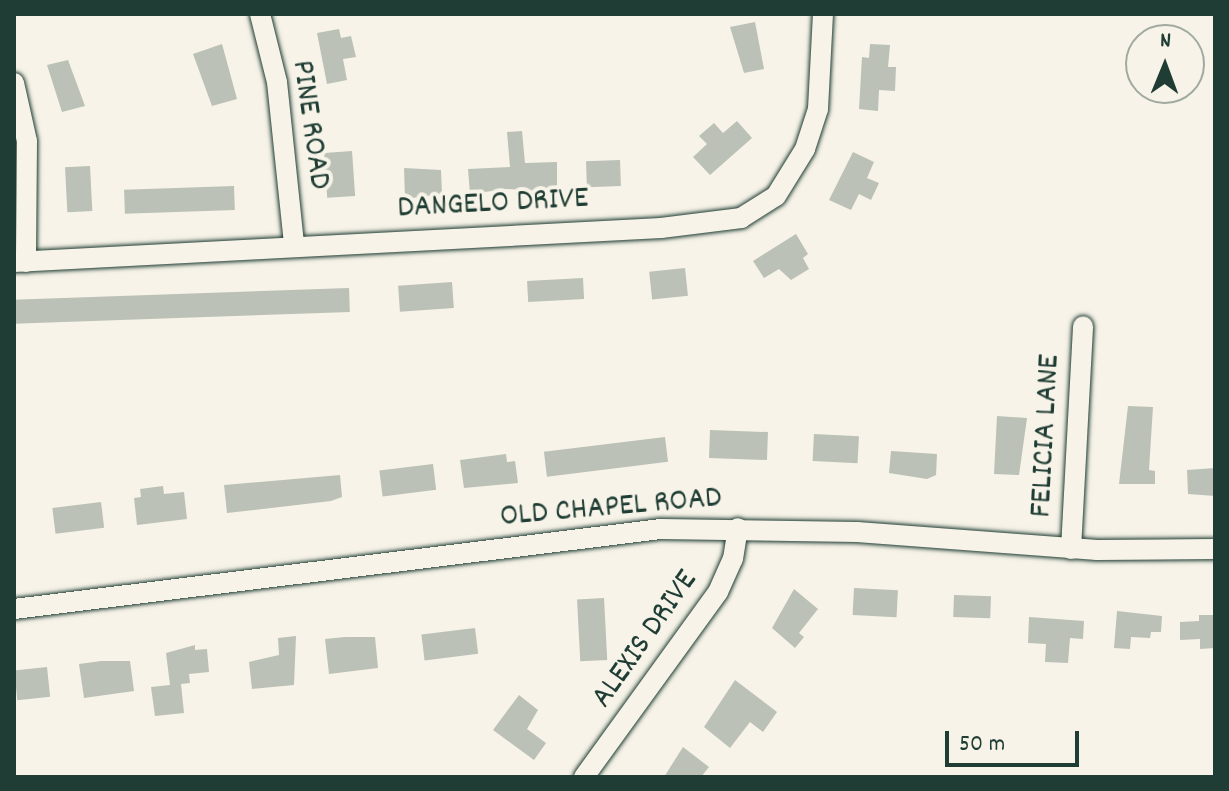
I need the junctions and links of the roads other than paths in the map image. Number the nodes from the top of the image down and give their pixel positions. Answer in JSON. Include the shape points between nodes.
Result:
{"nodes":[{"id":1,"x":260,"y":14,"type":"edge"},
{"id":2,"x":823,"y":14,"type":"edge"},
{"id":3,"x":14,"y":83,"type":"edge"},
{"id":4,"x":294,"y":245,"type":"junction"},
{"id":5,"x":20,"y":262,"type":"edge"},
{"id":6,"x":1083,"y":326,"type":"dead end"},
{"id":7,"x":738,"y":528,"type":"junction"},
{"id":8,"x":1071,"y":549,"type":"junction"},
{"id":9,"x":1215,"y":549,"type":"edge"},
{"id":10,"x":14,"y":609,"type":"edge"},
{"id":11,"x":584,"y":777,"type":"edge"}],
"edges":[{"from":1,"to":4,"type":"street","name":"PINE ROAD","via":[[277,82]]},
{"from":2,"to":4,"type":"street","name":"DANGELO DRIVE","via":[[818,109],[805,149],[786,184],[752,213],[691,226]]},
{"from":3,"to":5,"type":"street","via":[[27,141]]},
{"from":4,"to":5,"type":"street","name":"DANGELO DRIVE"},
{"from":6,"to":8,"type":"street","name":"FELICIA LANE"},
{"from":7,"to":8,"type":"street","name":"OLD CHAPEL ROAD","via":[[930,536]]},
{"from":7,"to":10,"type":"street","name":"OLD CHAPEL ROAD","via":[[661,529]]},
{"from":7,"to":11,"type":"street","name":"ALEXIS DRIVE","via":[[733,559],[718,592]]},
{"from":8,"to":9,"type":"street","name":"OLD CHAPEL ROAD"}]}
